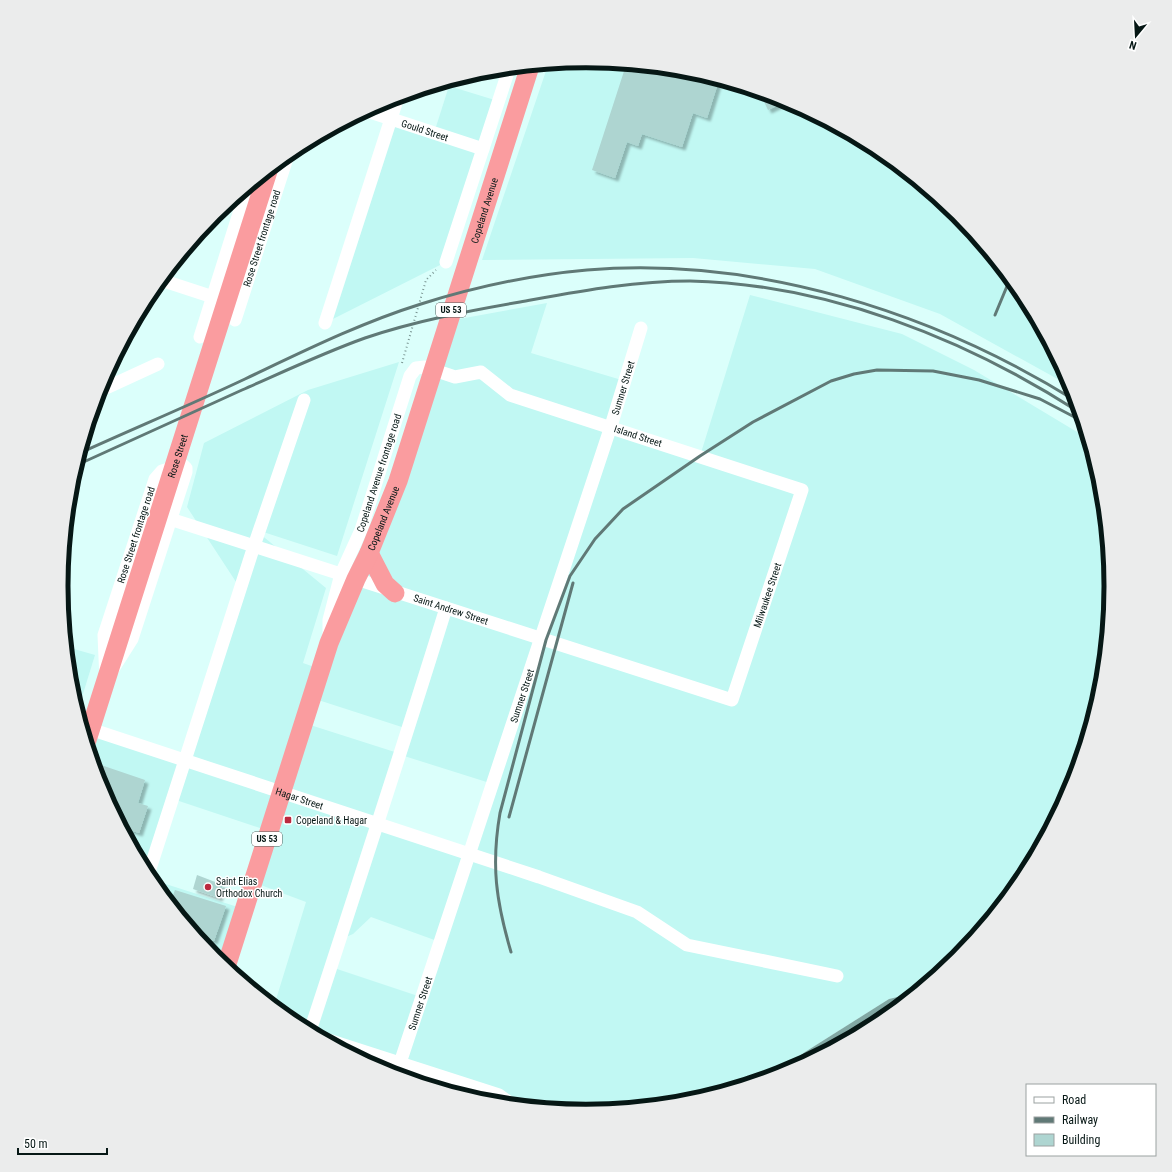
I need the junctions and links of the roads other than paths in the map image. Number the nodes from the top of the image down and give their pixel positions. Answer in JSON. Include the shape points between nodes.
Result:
{"nodes":[{"id":1,"x":528,"y":71,"type":"edge"},
{"id":2,"x":507,"y":74,"type":"edge"},
{"id":3,"x":396,"y":104,"type":"edge"},
{"id":4,"x":374,"y":113,"type":"edge"},
{"id":5,"x":391,"y":119,"type":"junction"},
{"id":6,"x":483,"y":149,"type":"junction"},
{"id":7,"x":285,"y":165,"type":"edge"},
{"id":8,"x":265,"y":180,"type":"edge"},
{"id":9,"x":244,"y":197,"type":"edge"},
{"id":10,"x":446,"y":262,"type":"road end"},
{"id":11,"x":167,"y":282,"type":"edge"},
{"id":12,"x":213,"y":297,"type":"junction"},
{"id":13,"x":235,"y":320,"type":"dead end"},
{"id":14,"x":325,"y":323,"type":"dead end"},
{"id":15,"x":641,"y":328,"type":"dead end"},
{"id":16,"x":200,"y":337,"type":"dead end"},
{"id":17,"x":158,"y":364,"type":"dead end"},
{"id":18,"x":481,"y":372,"type":"joint"},
{"id":19,"x":108,"y":387,"type":"edge"},
{"id":20,"x":304,"y":400,"type":"dead end"},
{"id":21,"x":611,"y":426,"type":"junction"},
{"id":22,"x":802,"y":490,"type":"joint"},
{"id":23,"x":170,"y":519,"type":"junction"},
{"id":24,"x":254,"y":546,"type":"junction"},
{"id":25,"x":369,"y":553,"type":"junction"},
{"id":26,"x":348,"y":577,"type":"junction"},
{"id":27,"x":395,"y":592,"type":"junction"},
{"id":28,"x":446,"y":608,"type":"junction"},
{"id":29,"x":541,"y":640,"type":"junction"},
{"id":30,"x":106,"y":680,"type":"junction"},
{"id":31,"x":732,"y":700,"type":"joint"},
{"id":32,"x":88,"y":728,"type":"edge"},
{"id":33,"x":89,"y":733,"type":"edge"},
{"id":34,"x":185,"y":760,"type":"junction"},
{"id":35,"x":282,"y":792,"type":"junction"},
{"id":36,"x":376,"y":823,"type":"junction"},
{"id":37,"x":470,"y":854,"type":"junction"},
{"id":38,"x":151,"y":867,"type":"edge"},
{"id":39,"x":228,"y":960,"type":"edge"},
{"id":40,"x":837,"y":976,"type":"dead end"},
{"id":41,"x":312,"y":1026,"type":"edge"},
{"id":42,"x":349,"y":1047,"type":"edge"},
{"id":43,"x":400,"y":1063,"type":"junction"},
{"id":44,"x":501,"y":1097,"type":"edge"}],
"edges":[{"from":1,"to":25,"type":"highway","name":"Copeland Avenue","number":"US 53","via":[[398,481]]},
{"from":2,"to":6,"type":"street"},
{"from":3,"to":5,"type":"street"},
{"from":4,"to":5,"type":"street","name":"Gould Street"},
{"from":5,"to":6,"type":"street","name":"Gould Street"},
{"from":5,"to":14,"type":"street"},
{"from":6,"to":10,"type":"street"},
{"from":7,"to":13,"type":"street","name":"Rose Street frontage road"},
{"from":8,"to":30,"type":"highway","name":"Rose Street"},
{"from":9,"to":12,"type":"street"},
{"from":11,"to":12,"type":"street"},
{"from":12,"to":16,"type":"street"},
{"from":15,"to":21,"type":"street","name":"Sumner Street"},
{"from":17,"to":19,"type":"street"},
{"from":18,"to":21,"type":"street","name":"Island Street","via":[[510,395]]},
{"from":18,"to":26,"type":"street","name":"Copeland Avenue frontage road","via":[[455,377],[425,367],[413,371]]},
{"from":20,"to":24,"type":"street"},
{"from":21,"to":22,"type":"street","name":"Island Street"},
{"from":21,"to":29,"type":"street","name":"Sumner Street"},
{"from":22,"to":31,"type":"street","name":"Milwaukee Street"},
{"from":23,"to":24,"type":"street","name":"Saint Andrew Street"},
{"from":23,"to":30,"type":"street","via":[[132,639]]},
{"from":23,"to":30,"type":"street","name":"Rose Street frontage road","via":[[186,472],[183,465],[162,471],[155,479],[104,634]]},
{"from":24,"to":26,"type":"street","name":"Saint Andrew Street"},
{"from":24,"to":34,"type":"street"},
{"from":25,"to":26,"type":"highway","name":"Copeland Avenue","number":"US 53"},
{"from":25,"to":27,"type":"highway","via":[[385,584]]},
{"from":26,"to":27,"type":"street","name":"Saint Andrew Street"},
{"from":26,"to":35,"type":"highway","name":"Copeland Avenue","number":"US 53"},
{"from":27,"to":28,"type":"street","name":"Saint Andrew Street"},
{"from":28,"to":29,"type":"street","name":"Saint Andrew Street"},
{"from":28,"to":36,"type":"street","via":[[391,785]]},
{"from":29,"to":31,"type":"street","name":"Saint Andrew Street"},
{"from":29,"to":37,"type":"street","name":"Sumner Street"},
{"from":30,"to":32,"type":"highway","name":"Rose Street"},
{"from":33,"to":34,"type":"street","name":"Hagar Street"},
{"from":34,"to":35,"type":"street","name":"Hagar Street"},
{"from":34,"to":38,"type":"street"},
{"from":35,"to":36,"type":"street","name":"Hagar Street"},
{"from":35,"to":39,"type":"highway","name":"Copeland Avenue","number":"US 53"},
{"from":36,"to":37,"type":"street","name":"Hagar Street"},
{"from":36,"to":41,"type":"street"},
{"from":37,"to":40,"type":"street","name":"Hagar Street","via":[[637,912],[687,945]]},
{"from":37,"to":43,"type":"street","name":"Sumner Street"},
{"from":42,"to":43,"type":"street"},
{"from":43,"to":44,"type":"street"}]}
